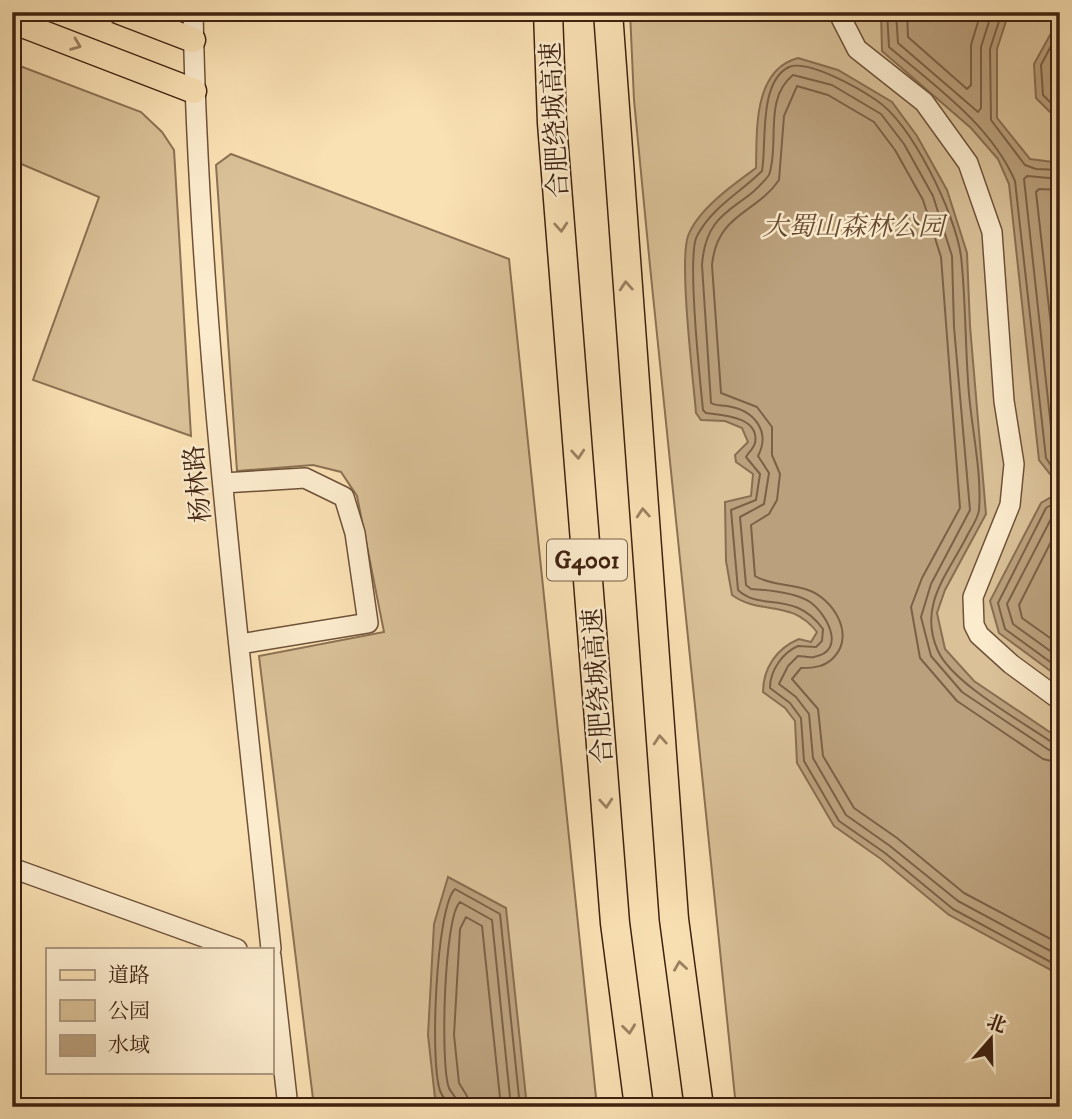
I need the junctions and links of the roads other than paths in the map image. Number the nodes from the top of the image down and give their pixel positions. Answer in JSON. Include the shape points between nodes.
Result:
{"nodes":[{"id":1,"x":120,"y":12,"type":"edge"},
{"id":2,"x":193,"y":12,"type":"edge"},
{"id":3,"x":548,"y":12,"type":"edge"},
{"id":4,"x":608,"y":12,"type":"edge"},
{"id":5,"x":838,"y":12,"type":"edge"},
{"id":6,"x":12,"y":21,"type":"edge"},
{"id":7,"x":193,"y":40,"type":"junction"},
{"id":8,"x":194,"y":91,"type":"junction"},
{"id":9,"x":223,"y":483,"type":"junction"},
{"id":10,"x":240,"y":644,"type":"junction"},
{"id":11,"x":1060,"y":700,"type":"edge"},
{"id":12,"x":12,"y":868,"type":"edge"},
{"id":13,"x":234,"y":948,"type":"edge"},
{"id":14,"x":271,"y":948,"type":"edge"},
{"id":15,"x":273,"y":974,"type":"edge"},
{"id":16,"x":288,"y":1107,"type":"edge"},
{"id":17,"x":639,"y":1107,"type":"edge"},
{"id":18,"x":699,"y":1107,"type":"edge"}],
"edges":[{"from":1,"to":7,"type":"main road"},
{"from":2,"to":7,"type":"street","name":"杨林路"},
{"from":3,"to":17,"type":"highway","name":"合肥绕城高速","number":"G4001","one_way":true,"via":[[552,122],[615,923]]},
{"from":18,"to":4,"type":"highway","number":"G4001","one_way":true,"via":[[674,919]]},
{"from":5,"to":11,"type":"street","via":[[857,49],[924,102],[968,163],[992,232],[1004,401],[1014,464],[1010,505],[973,597],[974,625],[1011,664]]},
{"from":6,"to":8,"type":"main road","one_way":true},
{"from":7,"to":8,"type":"street","name":"杨林路"},
{"from":8,"to":9,"type":"street","name":"杨林路"},
{"from":9,"to":10,"type":"street","name":"杨林路"},
{"from":9,"to":10,"type":"street","via":[[305,478],[344,497],[355,533],[368,623]]},
{"from":10,"to":14,"type":"street","name":"杨林路"},
{"from":12,"to":13,"type":"street"},
{"from":15,"to":16,"type":"street"}]}
